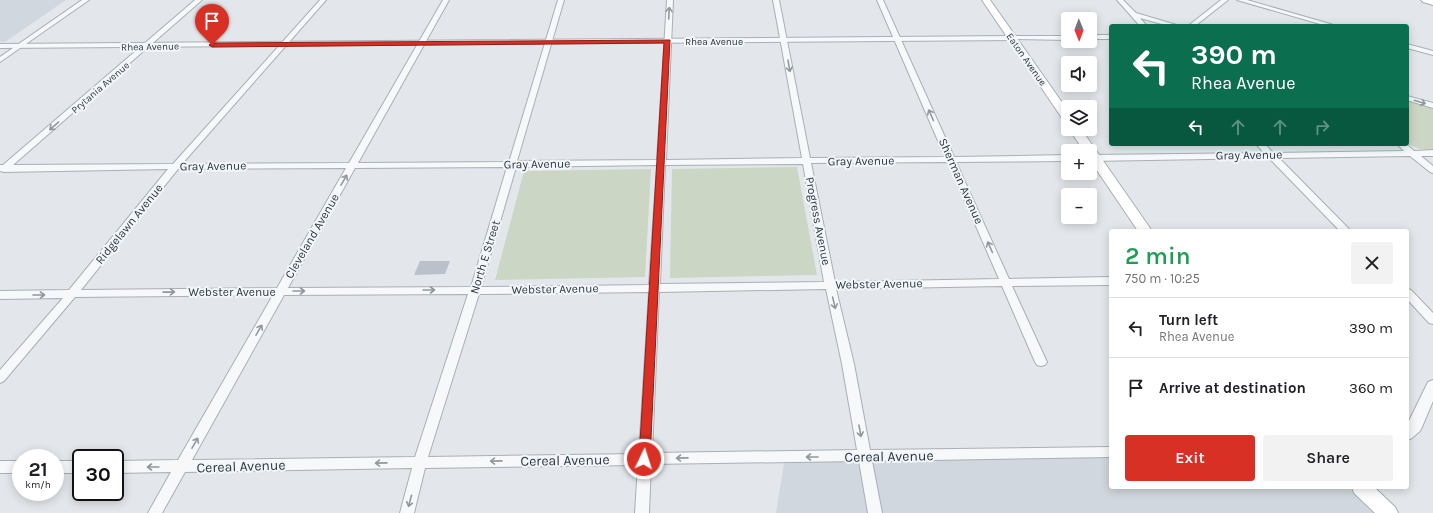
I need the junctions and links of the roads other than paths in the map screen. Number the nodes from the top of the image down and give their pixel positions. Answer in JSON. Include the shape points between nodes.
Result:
{"nodes":[{"id":1,"x":86,"y":0,"type":"edge"},
{"id":2,"x":199,"y":0,"type":"edge"},
{"id":3,"x":323,"y":0,"type":"edge"},
{"id":4,"x":446,"y":0,"type":"edge"},
{"id":5,"x":561,"y":0,"type":"edge"},
{"id":6,"x":670,"y":0,"type":"edge"},
{"id":7,"x":776,"y":0,"type":"edge"},
{"id":8,"x":880,"y":0,"type":"edge"},
{"id":9,"x":986,"y":0,"type":"edge"},
{"id":10,"x":1120,"y":0,"type":"edge"},
{"id":11,"x":1225,"y":0,"type":"edge"},
{"id":12,"x":1240,"y":0,"type":"edge"},
{"id":13,"x":1426,"y":0,"type":"edge"},
{"id":14,"x":1433,"y":2,"type":"edge"},
{"id":15,"x":1132,"y":14,"type":"junction"},
{"id":16,"x":1142,"y":24,"type":"edge"},
{"id":17,"x":1170,"y":24,"type":"edge"},
{"id":18,"x":1194,"y":24,"type":"edge"},
{"id":19,"x":1327,"y":24,"type":"edge"},
{"id":20,"x":1097,"y":37,"type":"edge"},
{"id":21,"x":1109,"y":37,"type":"edge"},
{"id":22,"x":1013,"y":38,"type":"junction"},
{"id":23,"x":1061,"y":38,"type":"edge"},
{"id":24,"x":898,"y":39,"type":"junction"},
{"id":25,"x":784,"y":40,"type":"junction"},
{"id":26,"x":668,"y":41,"type":"junction"},
{"id":27,"x":549,"y":42,"type":"junction"},
{"id":28,"x":423,"y":43,"type":"junction"},
{"id":29,"x":285,"y":44,"type":"junction"},
{"id":30,"x":0,"y":46,"type":"edge"},
{"id":31,"x":21,"y":46,"type":"junction"},
{"id":32,"x":147,"y":46,"type":"junction"},
{"id":33,"x":1409,"y":47,"type":"edge"},
{"id":34,"x":1433,"y":54,"type":"edge"},
{"id":35,"x":0,"y":60,"type":"edge"},
{"id":36,"x":1409,"y":99,"type":"edge"},
{"id":37,"x":1433,"y":106,"type":"edge"},
{"id":38,"x":1061,"y":109,"type":"edge"},
{"id":39,"x":1262,"y":146,"type":"edge"},
{"id":40,"x":1403,"y":146,"type":"edge"},
{"id":41,"x":1412,"y":153,"type":"junction"},
{"id":42,"x":1433,"y":153,"type":"edge"},
{"id":43,"x":1271,"y":155,"type":"junction"},
{"id":44,"x":1061,"y":158,"type":"edge"},
{"id":45,"x":1097,"y":158,"type":"edge"},
{"id":46,"x":951,"y":160,"type":"junction"},
{"id":47,"x":807,"y":161,"type":"junction"},
{"id":48,"x":661,"y":162,"type":"junction"},
{"id":49,"x":512,"y":164,"type":"junction"},
{"id":50,"x":353,"y":165,"type":"junction"},
{"id":51,"x":1097,"y":165,"type":"edge"},
{"id":52,"x":176,"y":166,"type":"junction"},
{"id":53,"x":2,"y":170,"type":"edge"},
{"id":54,"x":1433,"y":170,"type":"edge"},
{"id":55,"x":1144,"y":229,"type":"edge"},
{"id":56,"x":1344,"y":229,"type":"edge"},
{"id":57,"x":1109,"y":281,"type":"edge"},
{"id":58,"x":1006,"y":282,"type":"junction"},
{"id":59,"x":830,"y":285,"type":"junction"},
{"id":60,"x":654,"y":287,"type":"junction"},
{"id":61,"x":475,"y":290,"type":"junction"},
{"id":62,"x":281,"y":291,"type":"junction"},
{"id":63,"x":0,"y":295,"type":"edge"},
{"id":64,"x":71,"y":295,"type":"junction"},
{"id":65,"x":1409,"y":295,"type":"edge"},
{"id":66,"x":1433,"y":320,"type":"edge"},
{"id":67,"x":1041,"y":362,"type":"dead end"},
{"id":68,"x":0,"y":378,"type":"edge"},
{"id":69,"x":1433,"y":386,"type":"edge"},
{"id":70,"x":1409,"y":432,"type":"edge"},
{"id":71,"x":1109,"y":452,"type":"edge"},
{"id":72,"x":865,"y":457,"type":"junction"},
{"id":73,"x":644,"y":459,"type":"junction"},
{"id":74,"x":420,"y":462,"type":"junction"},
{"id":75,"x":0,"y":467,"type":"edge"},
{"id":76,"x":12,"y":467,"type":"edge"},
{"id":77,"x":124,"y":467,"type":"edge"},
{"id":78,"x":181,"y":467,"type":"junction"},
{"id":79,"x":1363,"y":489,"type":"edge"},
{"id":80,"x":155,"y":513,"type":"edge"},
{"id":81,"x":407,"y":513,"type":"edge"},
{"id":82,"x":642,"y":513,"type":"edge"},
{"id":83,"x":875,"y":513,"type":"edge"},
{"id":84,"x":1388,"y":513,"type":"edge"}],
"edges":[{"from":1,"to":31,"type":"street"},
{"from":2,"to":32,"type":"street","name":"Prytania Avenue"},
{"from":3,"to":29,"type":"street","name":"Ridgelawn Avenue"},
{"from":4,"to":28,"type":"street","name":"Cleveland Avenue"},
{"from":5,"to":27,"type":"street","name":"North E Street"},
{"from":26,"to":6,"type":"street","one_way":true},
{"from":7,"to":25,"type":"street","name":"Progress Avenue"},
{"from":8,"to":24,"type":"street","name":"Sherman Avenue"},
{"from":9,"to":22,"type":"main road","name":"Eaton Avenue"},
{"from":10,"to":15,"type":"street"},
{"from":11,"to":18,"type":"street"},
{"from":12,"to":19,"type":"street"},
{"from":13,"to":14,"type":"main road"},
{"from":15,"to":16,"type":"street"},
{"from":15,"to":17,"type":"street"},
{"from":20,"to":21,"type":"street"},
{"from":22,"to":23,"type":"street","name":"Rhea Avenue"},
{"from":22,"to":24,"type":"street","name":"Rhea Avenue"},
{"from":22,"to":38,"type":"main road","name":"Eaton Avenue"},
{"from":24,"to":25,"type":"street","name":"Rhea Avenue"},
{"from":46,"to":24,"type":"street","name":"Sherman Avenue","one_way":true},
{"from":25,"to":26,"type":"street","name":"Rhea Avenue"},
{"from":25,"to":47,"type":"street","name":"Progress Avenue","one_way":true},
{"from":26,"to":27,"type":"street","name":"Rhea Avenue"},
{"from":26,"to":48,"type":"street"},
{"from":27,"to":28,"type":"street","name":"Rhea Avenue"},
{"from":27,"to":49,"type":"street","name":"North E Street"},
{"from":28,"to":29,"type":"street","name":"Rhea Avenue"},
{"from":28,"to":50,"type":"street","name":"Cleveland Avenue"},
{"from":29,"to":32,"type":"street","name":"Rhea Avenue"},
{"from":29,"to":52,"type":"street","name":"Ridgelawn Avenue"},
{"from":30,"to":31,"type":"street","name":"Rhea Avenue"},
{"from":31,"to":32,"type":"street","name":"Rhea Avenue"},
{"from":31,"to":35,"type":"street"},
{"from":32,"to":53,"type":"street","name":"Prytania Avenue","one_way":true},
{"from":33,"to":34,"type":"street"},
{"from":36,"to":37,"type":"street","one_way":true},
{"from":39,"to":43,"type":"street"},
{"from":40,"to":41,"type":"street"},
{"from":41,"to":42,"type":"street","name":"Gray Avenue"},
{"from":41,"to":43,"type":"street","name":"Gray Avenue"},
{"from":41,"to":54,"type":"street"},
{"from":43,"to":45,"type":"street","name":"Gray Avenue"},
{"from":43,"to":56,"type":"street"},
{"from":44,"to":46,"type":"street","name":"Gray Avenue"},
{"from":46,"to":47,"type":"street","name":"Gray Avenue"},
{"from":58,"to":46,"type":"street","name":"Sherman Avenue","one_way":true},
{"from":47,"to":48,"type":"street","name":"Gray Avenue"},
{"from":47,"to":59,"type":"street","name":"Progress Avenue"},
{"from":48,"to":49,"type":"street","name":"Gray Avenue"},
{"from":48,"to":60,"type":"street"},
{"from":49,"to":50,"type":"street","name":"Gray Avenue"},
{"from":49,"to":61,"type":"street","name":"North E Street"},
{"from":50,"to":52,"type":"street","name":"Gray Avenue"},
{"from":62,"to":50,"type":"street","name":"Cleveland Avenue","one_way":true},
{"from":51,"to":55,"type":"main road"},
{"from":52,"to":53,"type":"street","name":"Gray Avenue"},
{"from":52,"to":64,"type":"street","name":"Ridgelawn Avenue"},
{"from":57,"to":58,"type":"street","name":"Webster Avenue"},
{"from":58,"to":59,"type":"street","name":"Webster Avenue"},
{"from":58,"to":67,"type":"street","name":"Sherman Avenue"},
{"from":59,"to":60,"type":"street","name":"Webster Avenue"},
{"from":59,"to":72,"type":"street","name":"Progress Avenue","one_way":true},
{"from":60,"to":61,"type":"street","name":"Webster Avenue"},
{"from":60,"to":73,"type":"street"},
{"from":62,"to":61,"type":"street","name":"Webster Avenue","one_way":true},
{"from":61,"to":74,"type":"street","name":"North E Street"},
{"from":64,"to":62,"type":"street","name":"Webster Avenue","one_way":true},
{"from":78,"to":62,"type":"street","name":"Cleveland Avenue","one_way":true},
{"from":63,"to":64,"type":"street","name":"Webster Avenue","one_way":true},
{"from":64,"to":68,"type":"street","name":"Ridgelawn Avenue"},
{"from":65,"to":66,"type":"street"},
{"from":69,"to":70,"type":"street","via":[[1420,410],[1415,427]]},
{"from":71,"to":72,"type":"street","name":"Cereal Avenue"},
{"from":72,"to":73,"type":"street","name":"Cereal Avenue","one_way":true},
{"from":72,"to":83,"type":"street","name":"Progress Avenue"},
{"from":73,"to":74,"type":"street","name":"Cereal Avenue","one_way":true},
{"from":73,"to":82,"type":"street"},
{"from":74,"to":78,"type":"street","name":"Cereal Avenue","one_way":true},
{"from":74,"to":81,"type":"street","name":"North E Street","one_way":true},
{"from":75,"to":76,"type":"street"},
{"from":78,"to":77,"type":"street","name":"Cereal Avenue","one_way":true},
{"from":78,"to":80,"type":"street","name":"Cleveland Avenue"},
{"from":79,"to":84,"type":"main road"}]}
